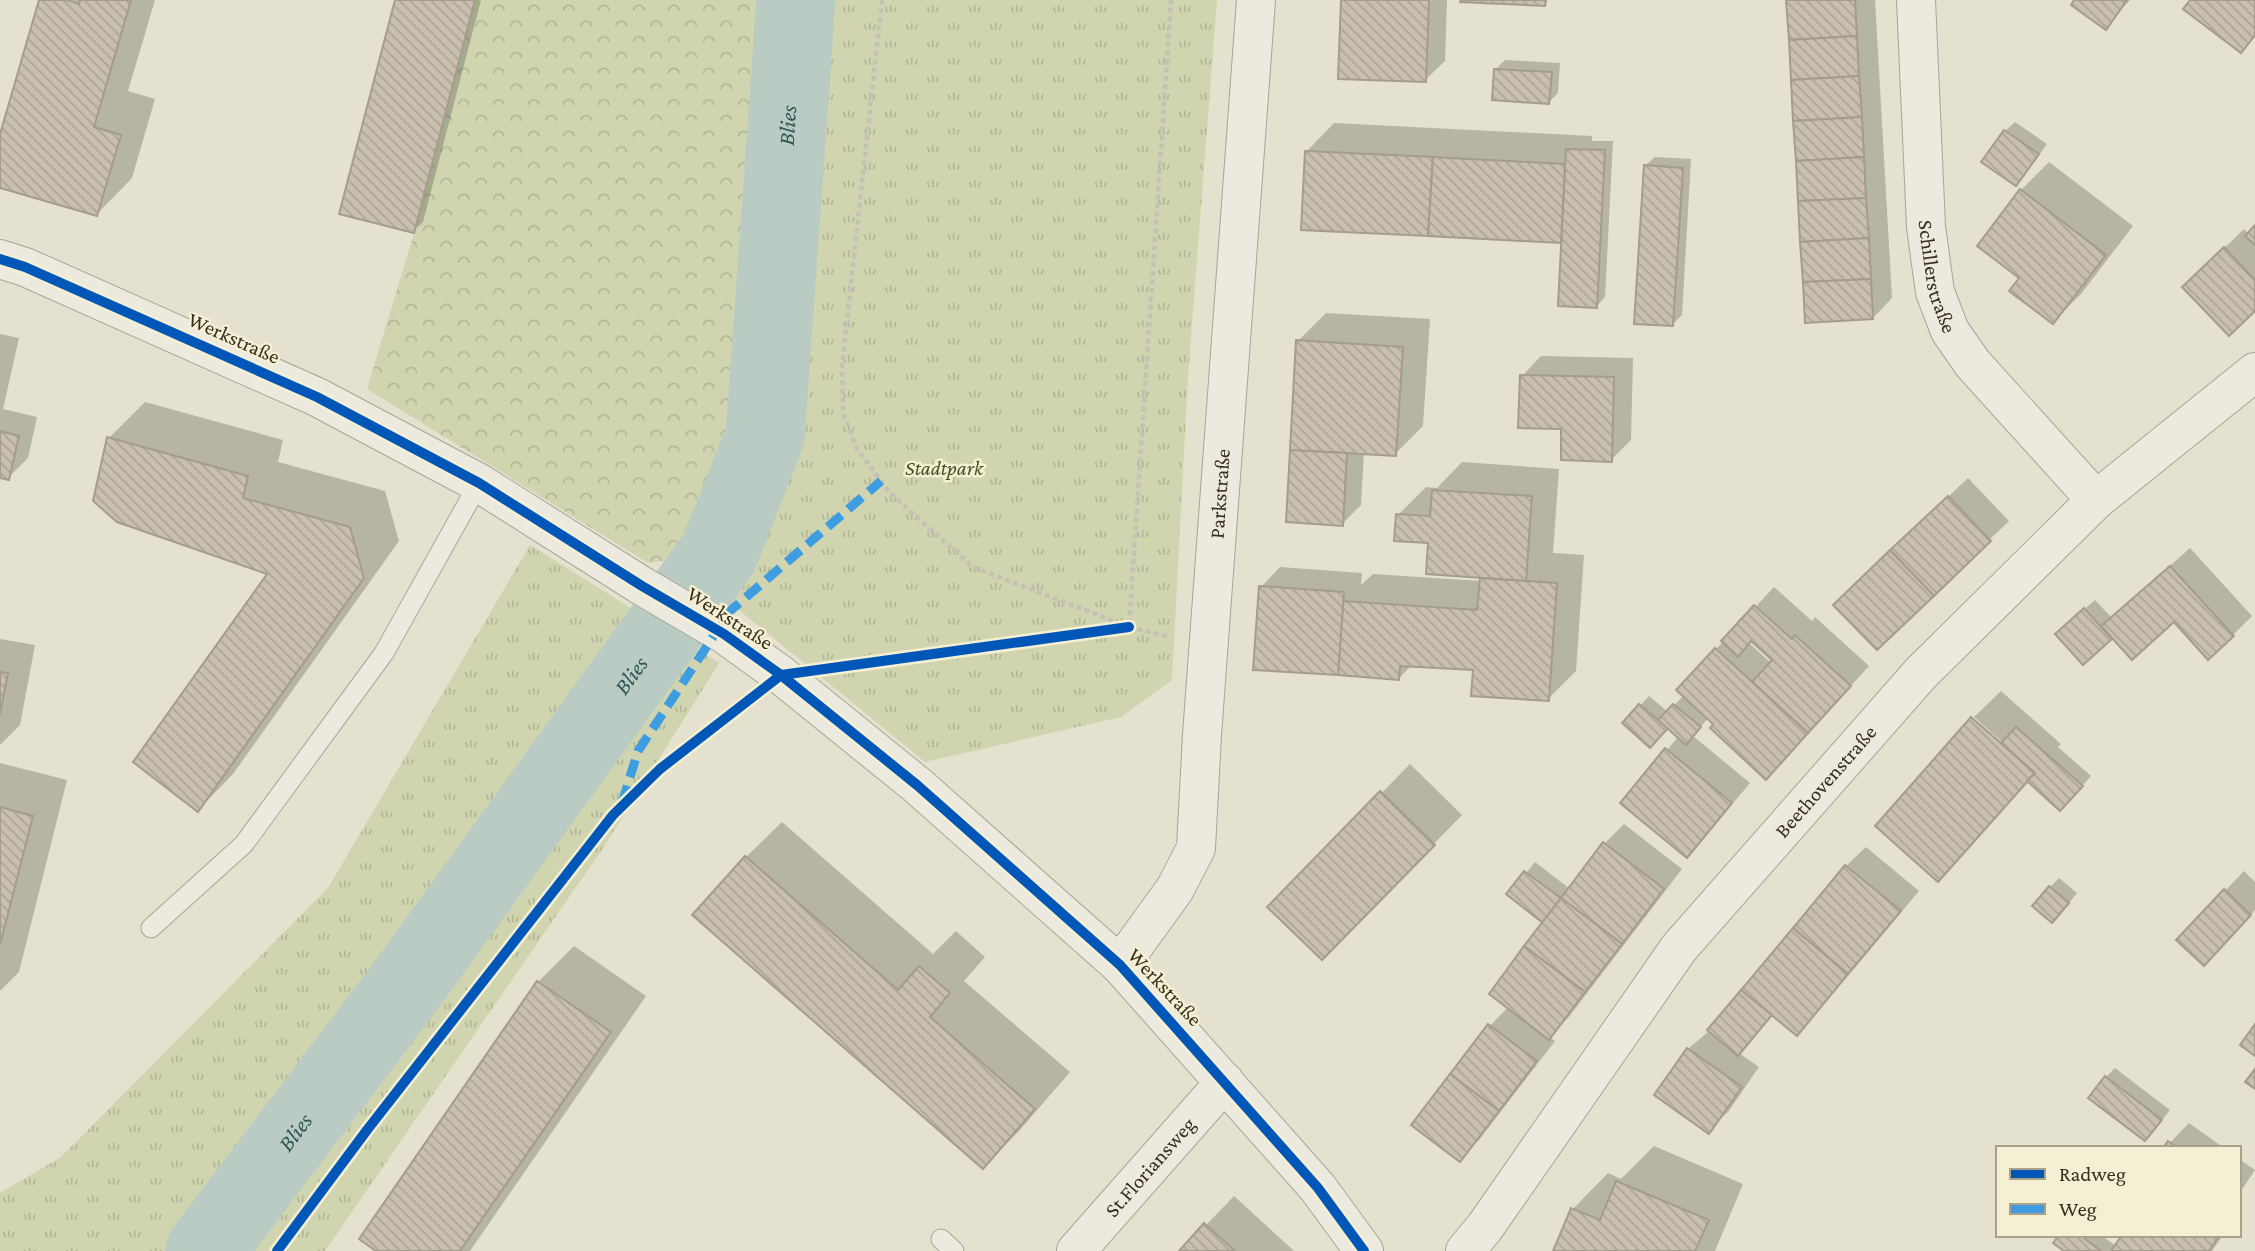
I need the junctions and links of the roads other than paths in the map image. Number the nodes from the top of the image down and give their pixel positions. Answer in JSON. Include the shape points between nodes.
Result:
{"nodes":[{"id":1,"x":1256,"y":0,"type":"edge"},
{"id":2,"x":1916,"y":0,"type":"edge"},
{"id":3,"x":0,"y":260,"type":"edge"},
{"id":4,"x":2255,"y":372,"type":"edge"},
{"id":5,"x":478,"y":482,"type":"junction"},
{"id":6,"x":2096,"y":500,"type":"junction"},
{"id":7,"x":151,"y":928,"type":"dead end"},
{"id":8,"x":1120,"y":965,"type":"junction"},
{"id":9,"x":1224,"y":1082,"type":"junction"},
{"id":10,"x":1076,"y":1251,"type":"edge"},
{"id":11,"x":1364,"y":1251,"type":"edge"},
{"id":12,"x":1465,"y":1251,"type":"edge"}],
"edges":[{"from":1,"to":8,"type":"street","name":"Parkstraße","via":[[1196,848],[1175,889]]},
{"from":2,"to":6,"type":"street","name":"Schillerstraße","via":[[1926,228],[1935,292],[1950,331],[1973,364]]},
{"from":3,"to":5,"type":"street","name":"Werkstraße","via":[[317,397]]},
{"from":4,"to":6,"type":"street","name":"Beethovenstraße"},
{"from":5,"to":7,"type":"lane","via":[[384,653],[244,844]]},
{"from":5,"to":8,"type":"street","name":"Werkstraße","via":[[724,634],[781,676],[916,785]]},
{"from":6,"to":12,"type":"street","name":"Beethovenstraße","via":[[1922,673],[1679,948]]},
{"from":8,"to":9,"type":"street","name":"Werkstraße"},
{"from":9,"to":10,"type":"street","name":"St.Floriansweg"},
{"from":9,"to":11,"type":"street","name":"Werkstraße","via":[[1318,1188]]}]}
